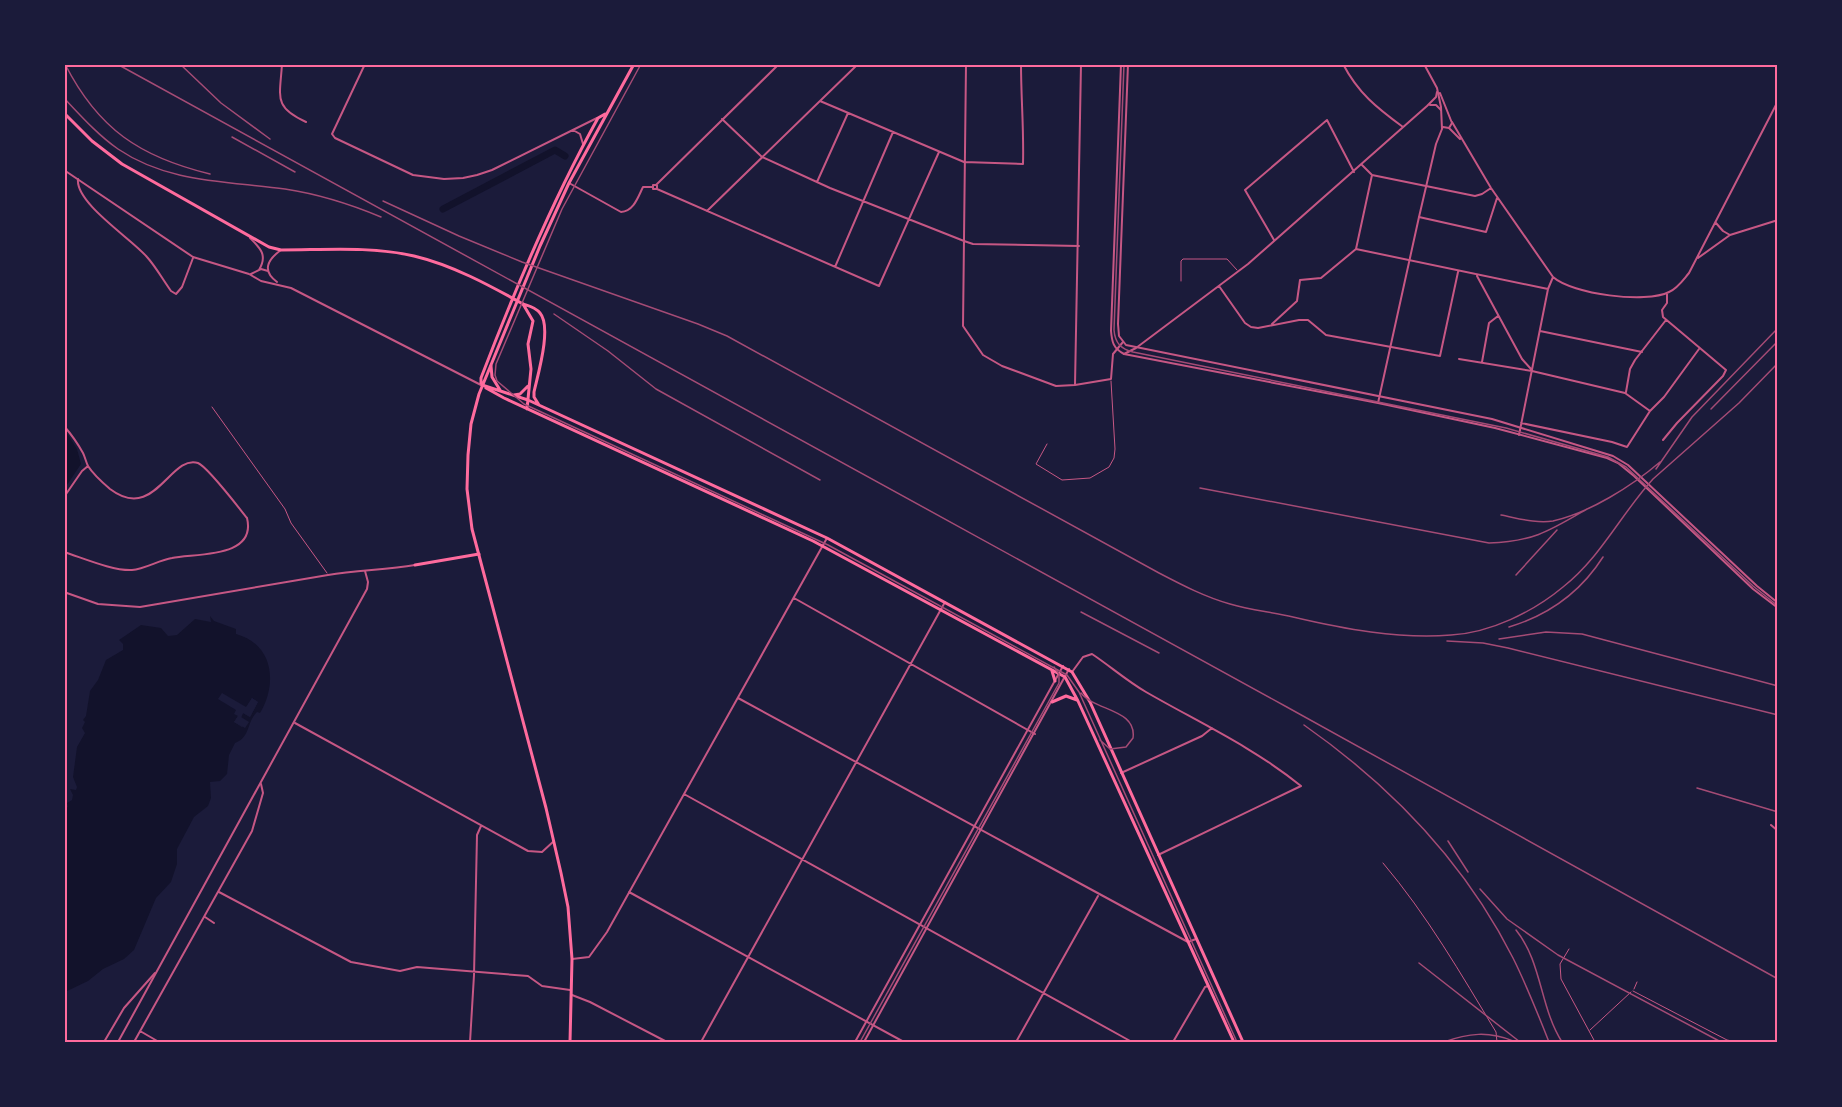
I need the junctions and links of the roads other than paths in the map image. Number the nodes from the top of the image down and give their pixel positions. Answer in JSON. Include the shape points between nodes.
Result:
{"nodes":[{"id":1,"x":282,"y":64,"type":"edge"},
{"id":2,"x":364,"y":64,"type":"edge"},
{"id":3,"x":634,"y":64,"type":"edge"},
{"id":4,"x":779,"y":64,"type":"edge"},
{"id":5,"x":858,"y":64,"type":"edge"},
{"id":6,"x":966,"y":64,"type":"edge"},
{"id":7,"x":1021,"y":64,"type":"edge"},
{"id":8,"x":1081,"y":64,"type":"edge"},
{"id":9,"x":1121,"y":64,"type":"edge"},
{"id":10,"x":1128,"y":64,"type":"edge"},
{"id":11,"x":1343,"y":64,"type":"edge"},
{"id":12,"x":1424,"y":64,"type":"edge"},
{"id":13,"x":1437,"y":88,"type":"junction"},
{"id":14,"x":819,"y":101,"type":"junction"},
{"id":15,"x":1778,"y":101,"type":"edge"},
{"id":16,"x":1427,"y":106,"type":"junction"},
{"id":17,"x":1442,"y":111,"type":"junction"},
{"id":18,"x":607,"y":112,"type":"junction"},
{"id":19,"x":64,"y":113,"type":"edge"},
{"id":20,"x":848,"y":113,"type":"junction"},
{"id":21,"x":598,"y":117,"type":"junction"},
{"id":22,"x":722,"y":119,"type":"junction"},
{"id":23,"x":1452,"y":121,"type":"junction"},
{"id":24,"x":306,"y":122,"type":"dead end"},
{"id":25,"x":1442,"y":123,"type":"junction"},
{"id":26,"x":1403,"y":127,"type":"junction"},
{"id":27,"x":1448,"y":128,"type":"junction"},
{"id":28,"x":573,"y":130,"type":"junction"},
{"id":29,"x":893,"y":132,"type":"junction"},
{"id":30,"x":1439,"y":136,"type":"junction"},
{"id":31,"x":1462,"y":141,"type":"junction"},
{"id":32,"x":583,"y":145,"type":"junction"},
{"id":33,"x":939,"y":152,"type":"junction"},
{"id":34,"x":762,"y":158,"type":"junction"},
{"id":35,"x":964,"y":162,"type":"junction"},
{"id":36,"x":1362,"y":165,"type":"junction"},
{"id":37,"x":64,"y":170,"type":"edge"},
{"id":38,"x":1354,"y":172,"type":"junction"},
{"id":39,"x":1372,"y":175,"type":"junction"},
{"id":40,"x":78,"y":178,"type":"junction"},
{"id":41,"x":817,"y":182,"type":"junction"},
{"id":42,"x":569,"y":183,"type":"junction"},
{"id":43,"x":657,"y":187,"type":"junction"},
{"id":44,"x":1426,"y":187,"type":"junction"},
{"id":45,"x":1491,"y":188,"type":"junction"},
{"id":46,"x":1497,"y":198,"type":"junction"},
{"id":47,"x":862,"y":201,"type":"junction"},
{"id":48,"x":706,"y":212,"type":"junction"},
{"id":49,"x":1419,"y":217,"type":"junction"},
{"id":50,"x":908,"y":219,"type":"junction"},
{"id":51,"x":1778,"y":220,"type":"edge"},
{"id":52,"x":1716,"y":222,"type":"junction"},
{"id":53,"x":1730,"y":234,"type":"junction"},
{"id":54,"x":250,"y":238,"type":"junction"},
{"id":55,"x":1275,"y":241,"type":"junction"},
{"id":56,"x":964,"y":242,"type":"junction"},
{"id":57,"x":538,"y":245,"type":"junction"},
{"id":58,"x":1079,"y":246,"type":"junction"},
{"id":59,"x":1356,"y":249,"type":"junction"},
{"id":60,"x":281,"y":250,"type":"junction"},
{"id":61,"x":193,"y":257,"type":"junction"},
{"id":62,"x":1696,"y":260,"type":"junction"},
{"id":63,"x":1409,"y":262,"type":"junction"},
{"id":64,"x":835,"y":267,"type":"junction"},
{"id":65,"x":258,"y":270,"type":"junction"},
{"id":66,"x":268,"y":272,"type":"junction"},
{"id":67,"x":1238,"y":272,"type":"junction"},
{"id":68,"x":1458,"y":272,"type":"junction"},
{"id":69,"x":249,"y":274,"type":"junction"},
{"id":70,"x":1477,"y":276,"type":"junction"},
{"id":71,"x":1553,"y":278,"type":"junction"},
{"id":72,"x":259,"y":280,"type":"junction"},
{"id":73,"x":264,"y":281,"type":"junction"},
{"id":74,"x":1181,"y":281,"type":"dead end"},
{"id":75,"x":279,"y":284,"type":"junction"},
{"id":76,"x":1219,"y":286,"type":"junction"},
{"id":77,"x":1548,"y":289,"type":"junction"},
{"id":78,"x":1667,"y":294,"type":"junction"},
{"id":79,"x":523,"y":304,"type":"junction"},
{"id":80,"x":508,"y":315,"type":"junction"},
{"id":81,"x":1498,"y":316,"type":"junction"},
{"id":82,"x":1666,"y":320,"type":"junction"},
{"id":83,"x":1270,"y":325,"type":"junction"},
{"id":84,"x":1540,"y":331,"type":"junction"},
{"id":85,"x":1123,"y":342,"type":"junction"},
{"id":86,"x":1136,"y":348,"type":"junction"},
{"id":87,"x":1389,"y":348,"type":"junction"},
{"id":88,"x":1116,"y":349,"type":"junction"},
{"id":89,"x":1699,"y":349,"type":"junction"},
{"id":90,"x":1642,"y":351,"type":"junction"},
{"id":91,"x":1124,"y":354,"type":"junction"},
{"id":92,"x":1459,"y":359,"type":"dead end"},
{"id":93,"x":491,"y":362,"type":"junction"},
{"id":94,"x":1482,"y":362,"type":"junction"},
{"id":95,"x":1532,"y":371,"type":"junction"},
{"id":96,"x":1111,"y":379,"type":"junction"},
{"id":97,"x":482,"y":385,"type":"junction"},
{"id":98,"x":529,"y":385,"type":"junction"},
{"id":99,"x":1075,"y":385,"type":"junction"},
{"id":100,"x":501,"y":392,"type":"junction"},
{"id":101,"x":1625,"y":393,"type":"junction"},
{"id":102,"x":510,"y":396,"type":"junction"},
{"id":103,"x":1379,"y":396,"type":"junction"},
{"id":104,"x":528,"y":400,"type":"junction"},
{"id":105,"x":1378,"y":403,"type":"junction"},
{"id":106,"x":540,"y":406,"type":"junction"},
{"id":107,"x":212,"y":407,"type":"dead end"},
{"id":108,"x":527,"y":409,"type":"junction"},
{"id":109,"x":1650,"y":411,"type":"junction"},
{"id":110,"x":1521,"y":423,"type":"junction"},
{"id":111,"x":64,"y":426,"type":"edge"},
{"id":112,"x":1520,"y":428,"type":"junction"},
{"id":113,"x":1519,"y":435,"type":"junction"},
{"id":114,"x":1663,"y":440,"type":"dead end"},
{"id":115,"x":1047,"y":444,"type":"dead end"},
{"id":116,"x":88,"y":466,"type":"junction"},
{"id":117,"x":64,"y":498,"type":"edge"},
{"id":118,"x":1665,"y":502,"type":"junction"},
{"id":119,"x":827,"y":538,"type":"junction"},
{"id":120,"x":822,"y":546,"type":"junction"},
{"id":121,"x":64,"y":552,"type":"edge"},
{"id":122,"x":479,"y":554,"type":"junction"},
{"id":123,"x":415,"y":565,"type":"joint"},
{"id":124,"x":365,"y":571,"type":"junction"},
{"id":125,"x":328,"y":575,"type":"junction"},
{"id":126,"x":64,"y":592,"type":"edge"},
{"id":127,"x":794,"y":598,"type":"junction"},
{"id":128,"x":945,"y":602,"type":"junction"},
{"id":129,"x":1778,"y":603,"type":"edge"},
{"id":130,"x":1778,"y":608,"type":"edge"},
{"id":131,"x":941,"y":610,"type":"junction"},
{"id":132,"x":911,"y":664,"type":"junction"},
{"id":133,"x":1063,"y":666,"type":"junction"},
{"id":134,"x":1048,"y":668,"type":"junction"},
{"id":135,"x":1071,"y":670,"type":"junction"},
{"id":136,"x":1059,"y":674,"type":"junction"},
{"id":137,"x":1065,"y":677,"type":"junction"},
{"id":138,"x":1055,"y":681,"type":"junction"},
{"id":139,"x":738,"y":698,"type":"junction"},
{"id":140,"x":1078,"y":701,"type":"junction"},
{"id":141,"x":1052,"y":702,"type":"junction"},
{"id":142,"x":295,"y":723,"type":"junction"},
{"id":143,"x":1213,"y":728,"type":"junction"},
{"id":144,"x":1028,"y":730,"type":"junction"},
{"id":145,"x":1035,"y":734,"type":"junction"},
{"id":146,"x":856,"y":764,"type":"junction"},
{"id":147,"x":1121,"y":773,"type":"junction"},
{"id":148,"x":261,"y":784,"type":"junction"},
{"id":149,"x":684,"y":794,"type":"junction"},
{"id":150,"x":1771,"y":825,"type":"dead end"},
{"id":151,"x":481,"y":826,"type":"junction"},
{"id":152,"x":975,"y":826,"type":"junction"},
{"id":153,"x":982,"y":830,"type":"junction"},
{"id":154,"x":1778,"y":831,"type":"edge"},
{"id":155,"x":554,"y":841,"type":"junction"},
{"id":156,"x":1158,"y":855,"type":"junction"},
{"id":157,"x":803,"y":860,"type":"junction"},
{"id":158,"x":1383,"y":863,"type":"dead end"},
{"id":159,"x":219,"y":892,"type":"junction"},
{"id":160,"x":629,"y":892,"type":"junction"},
{"id":161,"x":1099,"y":895,"type":"junction"},
{"id":162,"x":205,"y":917,"type":"junction"},
{"id":163,"x":214,"y":923,"type":"dead end"},
{"id":164,"x":920,"y":925,"type":"junction"},
{"id":165,"x":927,"y":929,"type":"junction"},
{"id":166,"x":1196,"y":939,"type":"junction"},
{"id":167,"x":1188,"y":942,"type":"junction"},
{"id":168,"x":1569,"y":949,"type":"dead end"},
{"id":169,"x":748,"y":957,"type":"junction"},
{"id":170,"x":572,"y":959,"type":"junction"},
{"id":171,"x":474,"y":972,"type":"junction"},
{"id":172,"x":155,"y":973,"type":"junction"},
{"id":173,"x":1637,"y":982,"type":"dead end"},
{"id":174,"x":1208,"y":986,"type":"junction"},
{"id":175,"x":1633,"y":991,"type":"junction"},
{"id":176,"x":1043,"y":992,"type":"junction"},
{"id":177,"x":572,"y":993,"type":"junction"},
{"id":178,"x":866,"y":1022,"type":"junction"},
{"id":179,"x":873,"y":1026,"type":"junction"},
{"id":180,"x":140,"y":1031,"type":"junction"},
{"id":181,"x":1588,"y":1031,"type":"junction"},
{"id":182,"x":104,"y":1042,"type":"edge"},
{"id":183,"x":118,"y":1042,"type":"edge"},
{"id":184,"x":134,"y":1042,"type":"edge"},
{"id":185,"x":159,"y":1042,"type":"edge"},
{"id":186,"x":470,"y":1042,"type":"edge"},
{"id":187,"x":570,"y":1042,"type":"edge"},
{"id":188,"x":668,"y":1042,"type":"edge"},
{"id":189,"x":701,"y":1042,"type":"edge"},
{"id":190,"x":855,"y":1042,"type":"edge"},
{"id":191,"x":864,"y":1042,"type":"edge"},
{"id":192,"x":904,"y":1042,"type":"edge"},
{"id":193,"x":1016,"y":1042,"type":"edge"},
{"id":194,"x":1132,"y":1042,"type":"edge"},
{"id":195,"x":1173,"y":1042,"type":"edge"},
{"id":196,"x":1234,"y":1042,"type":"edge"},
{"id":197,"x":1243,"y":1042,"type":"edge"},
{"id":198,"x":1497,"y":1042,"type":"edge"},
{"id":199,"x":1595,"y":1042,"type":"edge"},
{"id":200,"x":1737,"y":1042,"type":"edge"}],
"edges":[{"from":1,"to":24,"type":"street","via":[[282,105],[291,116]]},
{"from":2,"to":28,"type":"street","via":[[332,134],[408,173],[444,178],[477,175]]},
{"from":3,"to":18,"type":"main road"},
{"from":4,"to":22,"type":"street"},
{"from":5,"to":14,"type":"street"},
{"from":6,"to":35,"type":"street"},
{"from":7,"to":35,"type":"street","via":[[1023,164]]},
{"from":8,"to":58,"type":"street"},
{"from":9,"to":88,"type":"street","via":[[1112,331]]},
{"from":10,"to":85,"type":"street","via":[[1118,324]]},
{"from":11,"to":26,"type":"street","via":[[1359,90]]},
{"from":12,"to":13,"type":"street"},
{"from":13,"to":16,"type":"street","via":[[1436,97]]},
{"from":13,"to":17,"type":"street"},
{"from":13,"to":23,"type":"street"},
{"from":14,"to":20,"type":"street"},
{"from":14,"to":34,"type":"street"},
{"from":15,"to":52,"type":"street"},
{"from":16,"to":17,"type":"street","via":[[1436,105]]},
{"from":16,"to":26,"type":"street"},
{"from":17,"to":25,"type":"street"},
{"from":18,"to":21,"type":"main road"},
{"from":18,"to":42,"type":"main road"},
{"from":19,"to":54,"type":"main road","via":[[122,164]]},
{"from":20,"to":29,"type":"street"},
{"from":20,"to":41,"type":"street"},
{"from":21,"to":28,"type":"street"},
{"from":21,"to":32,"type":"main road"},
{"from":22,"to":34,"type":"street"},
{"from":22,"to":43,"type":"street"},
{"from":23,"to":25,"type":"street","via":[[1445,118]]},
{"from":23,"to":27,"type":"street"},
{"from":23,"to":31,"type":"street"},
{"from":25,"to":27,"type":"street"},
{"from":25,"to":30,"type":"street"},
{"from":26,"to":36,"type":"street"},
{"from":27,"to":30,"type":"street"},
{"from":27,"to":31,"type":"street"},
{"from":28,"to":32,"type":"street","via":[[582,136]]},
{"from":29,"to":33,"type":"street"},
{"from":29,"to":47,"type":"street"},
{"from":30,"to":44,"type":"street"},
{"from":31,"to":45,"type":"street"},
{"from":32,"to":57,"type":"main road"},
{"from":33,"to":35,"type":"street"},
{"from":33,"to":50,"type":"street"},
{"from":34,"to":41,"type":"street"},
{"from":34,"to":48,"type":"street"},
{"from":35,"to":56,"type":"street"},
{"from":36,"to":38,"type":"street"},
{"from":36,"to":39,"type":"street"},
{"from":37,"to":40,"type":"street"},
{"from":38,"to":55,"type":"street"},
{"from":38,"to":55,"type":"street","via":[[1328,120],[1245,190]]},
{"from":39,"to":44,"type":"street"},
{"from":39,"to":59,"type":"street"},
{"from":40,"to":61,"type":"street"},
{"from":40,"to":61,"type":"street","via":[[77,185],[85,198],[147,256],[176,294]]},
{"from":41,"to":47,"type":"street"},
{"from":42,"to":43,"type":"street","via":[[621,212],[632,208],[643,187]]},
{"from":42,"to":57,"type":"main road"},
{"from":43,"to":48,"type":"street"},
{"from":44,"to":45,"type":"street","via":[[1475,196]]},
{"from":44,"to":49,"type":"street"},
{"from":45,"to":46,"type":"street"},
{"from":46,"to":49,"type":"street","via":[[1486,232]]},
{"from":46,"to":71,"type":"street"},
{"from":47,"to":50,"type":"street"},
{"from":47,"to":64,"type":"street"},
{"from":48,"to":64,"type":"street"},
{"from":49,"to":63,"type":"street"},
{"from":50,"to":56,"type":"street"},
{"from":50,"to":64,"type":"street","via":[[879,286]]},
{"from":51,"to":53,"type":"street"},
{"from":52,"to":53,"type":"street"},
{"from":52,"to":62,"type":"street"},
{"from":53,"to":62,"type":"street"},
{"from":54,"to":60,"type":"main road"},
{"from":54,"to":65,"type":"street","via":[[264,254]]},
{"from":55,"to":67,"type":"street"},
{"from":56,"to":58,"type":"street"},
{"from":56,"to":99,"type":"street","via":[[962,321],[980,352],[997,364],[1056,386]]},
{"from":57,"to":80,"type":"main road"},
{"from":58,"to":99,"type":"street"},
{"from":59,"to":63,"type":"street"},
{"from":59,"to":83,"type":"street","via":[[1322,278],[1300,280],[1298,301]]},
{"from":60,"to":66,"type":"street","via":[[270,258]]},
{"from":60,"to":79,"type":"main road","via":[[357,249],[413,256],[453,269]]},
{"from":61,"to":69,"type":"street"},
{"from":62,"to":78,"type":"street","via":[[1682,282]]},
{"from":63,"to":68,"type":"street"},
{"from":63,"to":87,"type":"street"},
{"from":65,"to":66,"type":"street"},
{"from":65,"to":69,"type":"street"},
{"from":65,"to":72,"type":"street"},
{"from":66,"to":73,"type":"street"},
{"from":66,"to":75,"type":"street"},
{"from":67,"to":74,"type":"lane","via":[[1227,260],[1183,259]]},
{"from":67,"to":76,"type":"street"},
{"from":68,"to":70,"type":"street"},
{"from":68,"to":87,"type":"street","via":[[1440,356]]},
{"from":69,"to":72,"type":"street"},
{"from":70,"to":77,"type":"street"},
{"from":70,"to":81,"type":"street"},
{"from":71,"to":77,"type":"street"},
{"from":71,"to":78,"type":"street","via":[[1566,287],[1632,298]]},
{"from":72,"to":73,"type":"street"},
{"from":73,"to":75,"type":"street"},
{"from":75,"to":97,"type":"street"},
{"from":76,"to":83,"type":"street","via":[[1245,323],[1258,328]]},
{"from":76,"to":86,"type":"street"},
{"from":77,"to":84,"type":"street"},
{"from":78,"to":82,"type":"street","via":[[1662,314]]},
{"from":79,"to":98,"type":"main road","via":[[533,321],[528,344]]},
{"from":79,"to":106,"type":"main road","via":[[538,311],[544,319],[534,392]]},
{"from":80,"to":93,"type":"main road"},
{"from":80,"to":97,"type":"main road","via":[[481,378]]},
{"from":81,"to":94,"type":"street","via":[[1489,323]]},
{"from":81,"to":95,"type":"street"},
{"from":82,"to":89,"type":"street"},
{"from":82,"to":90,"type":"street"},
{"from":83,"to":87,"type":"street","via":[[1308,320],[1326,335]]},
{"from":84,"to":90,"type":"street"},
{"from":84,"to":95,"type":"street"},
{"from":85,"to":86,"type":"street"},
{"from":85,"to":88,"type":"street"},
{"from":86,"to":91,"type":"street"},
{"from":86,"to":103,"type":"street"},
{"from":87,"to":103,"type":"street"},
{"from":88,"to":91,"type":"street"},
{"from":88,"to":96,"type":"street"},
{"from":89,"to":109,"type":"street"},
{"from":89,"to":114,"type":"street","via":[[1726,373]]},
{"from":90,"to":101,"type":"street","via":[[1630,369]]},
{"from":91,"to":105,"type":"street"},
{"from":92,"to":94,"type":"street"},
{"from":93,"to":97,"type":"main road"},
{"from":93,"to":100,"type":"main road","via":[[492,377]]},
{"from":94,"to":95,"type":"street"},
{"from":95,"to":101,"type":"street"},
{"from":95,"to":110,"type":"street"},
{"from":96,"to":99,"type":"street"},
{"from":96,"to":115,"type":"lane","via":[[1114,459],[1109,467],[1090,478],[1062,480],[1036,464]]},
{"from":97,"to":100,"type":"main road"},
{"from":97,"to":108,"type":"main road"},
{"from":97,"to":122,"type":"main road","via":[[471,424],[467,475],[470,516]]},
{"from":98,"to":102,"type":"main road","via":[[520,394]]},
{"from":98,"to":104,"type":"main road"},
{"from":100,"to":102,"type":"main road"},
{"from":101,"to":109,"type":"street"},
{"from":102,"to":104,"type":"main road"},
{"from":103,"to":105,"type":"street"},
{"from":103,"to":112,"type":"street"},
{"from":104,"to":106,"type":"main road"},
{"from":104,"to":108,"type":"main road"},
{"from":105,"to":113,"type":"street"},
{"from":106,"to":119,"type":"main road"},
{"from":107,"to":125,"type":"lane"},
{"from":108,"to":120,"type":"main road"},
{"from":109,"to":110,"type":"street","via":[[1627,447]]},
{"from":110,"to":112,"type":"street"},
{"from":111,"to":116,"type":"street"},
{"from":112,"to":113,"type":"street"},
{"from":112,"to":118,"type":"street","via":[[1613,456],[1637,473]]},
{"from":113,"to":118,"type":"street","via":[[1618,463]]},
{"from":116,"to":117,"type":"street"},
{"from":116,"to":121,"type":"street","via":[[109,488],[135,499],[148,495],[182,467],[198,463],[247,518],[248,530],[240,542],[223,551],[173,557],[133,570]]},
{"from":118,"to":129,"type":"street"},
{"from":118,"to":130,"type":"street","via":[[1753,589]]},
{"from":119,"to":120,"type":"street"},
{"from":119,"to":128,"type":"main road"},
{"from":120,"to":127,"type":"street"},
{"from":120,"to":131,"type":"main road"},
{"from":122,"to":123,"type":"main road"},
{"from":122,"to":155,"type":"main road"},
{"from":123,"to":124,"type":"street"},
{"from":124,"to":125,"type":"street"},
{"from":124,"to":142,"type":"street","via":[[367,590]]},
{"from":125,"to":126,"type":"street","via":[[140,607],[98,604]]},
{"from":127,"to":132,"type":"street"},
{"from":127,"to":139,"type":"street"},
{"from":128,"to":131,"type":"street"},
{"from":128,"to":133,"type":"main road"},
{"from":131,"to":132,"type":"street"},
{"from":131,"to":134,"type":"main road"},
{"from":132,"to":144,"type":"street"},
{"from":132,"to":146,"type":"street"},
{"from":133,"to":135,"type":"main road"},
{"from":133,"to":136,"type":"street"},
{"from":134,"to":136,"type":"main road"},
{"from":134,"to":138,"type":"main road"},
{"from":135,"to":137,"type":"street"},
{"from":135,"to":143,"type":"street","via":[[1083,657],[1092,654],[1143,691]]},
{"from":135,"to":147,"type":"main road","via":[[1090,702]]},
{"from":136,"to":137,"type":"main road"},
{"from":136,"to":138,"type":"street"},
{"from":137,"to":140,"type":"main road"},
{"from":137,"to":141,"type":"street"},
{"from":138,"to":144,"type":"street"},
{"from":139,"to":146,"type":"street"},
{"from":139,"to":149,"type":"street"},
{"from":140,"to":141,"type":"main road","via":[[1066,696]]},
{"from":140,"to":167,"type":"main road"},
{"from":141,"to":145,"type":"street"},
{"from":142,"to":148,"type":"street"},
{"from":142,"to":151,"type":"street"},
{"from":143,"to":147,"type":"street"},
{"from":143,"to":156,"type":"street","via":[[1301,786]]},
{"from":144,"to":145,"type":"street"},
{"from":144,"to":152,"type":"street"},
{"from":145,"to":153,"type":"street"},
{"from":146,"to":152,"type":"street"},
{"from":146,"to":157,"type":"street"},
{"from":147,"to":156,"type":"main road"},
{"from":148,"to":159,"type":"street","via":[[263,793],[252,831]]},
{"from":148,"to":172,"type":"street"},
{"from":149,"to":157,"type":"street"},
{"from":149,"to":160,"type":"street"},
{"from":150,"to":154,"type":"street"},
{"from":151,"to":155,"type":"street","via":[[528,851],[542,852]]},
{"from":151,"to":171,"type":"street","via":[[477,836]]},
{"from":152,"to":153,"type":"street"},
{"from":152,"to":164,"type":"street"},
{"from":153,"to":161,"type":"street"},
{"from":153,"to":165,"type":"street"},
{"from":155,"to":170,"type":"main road"},
{"from":156,"to":166,"type":"main road"},
{"from":157,"to":164,"type":"street"},
{"from":157,"to":169,"type":"street"},
{"from":158,"to":198,"type":"lane","via":[[1434,931],[1496,1032]]},
{"from":159,"to":162,"type":"street"},
{"from":159,"to":171,"type":"street","via":[[357,964],[400,971],[417,967]]},
{"from":160,"to":169,"type":"street"},
{"from":160,"to":170,"type":"street","via":[[593,954]]},
{"from":161,"to":167,"type":"street"},
{"from":161,"to":176,"type":"street"},
{"from":162,"to":163,"type":"street"},
{"from":162,"to":180,"type":"street"},
{"from":164,"to":165,"type":"street"},
{"from":164,"to":178,"type":"street"},
{"from":165,"to":176,"type":"street"},
{"from":165,"to":179,"type":"street"},
{"from":166,"to":167,"type":"street"},
{"from":166,"to":197,"type":"main road"},
{"from":167,"to":174,"type":"main road"},
{"from":168,"to":181,"type":"lane","via":[[1560,964],[1561,978]]},
{"from":169,"to":178,"type":"street"},
{"from":169,"to":189,"type":"street"},
{"from":170,"to":177,"type":"main road"},
{"from":171,"to":177,"type":"street","via":[[528,975],[542,986]]},
{"from":171,"to":186,"type":"street"},
{"from":172,"to":182,"type":"street","via":[[127,1004]]},
{"from":172,"to":183,"type":"street"},
{"from":173,"to":175,"type":"lane"},
{"from":174,"to":195,"type":"street"},
{"from":174,"to":196,"type":"main road"},
{"from":175,"to":181,"type":"lane"},
{"from":175,"to":200,"type":"lane"},
{"from":176,"to":193,"type":"street"},
{"from":176,"to":194,"type":"street"},
{"from":177,"to":187,"type":"main road"},
{"from":177,"to":188,"type":"street"},
{"from":178,"to":179,"type":"street"},
{"from":178,"to":190,"type":"street"},
{"from":179,"to":191,"type":"street"},
{"from":179,"to":192,"type":"street"},
{"from":180,"to":184,"type":"street"},
{"from":180,"to":185,"type":"street"},
{"from":181,"to":199,"type":"lane"}]}
